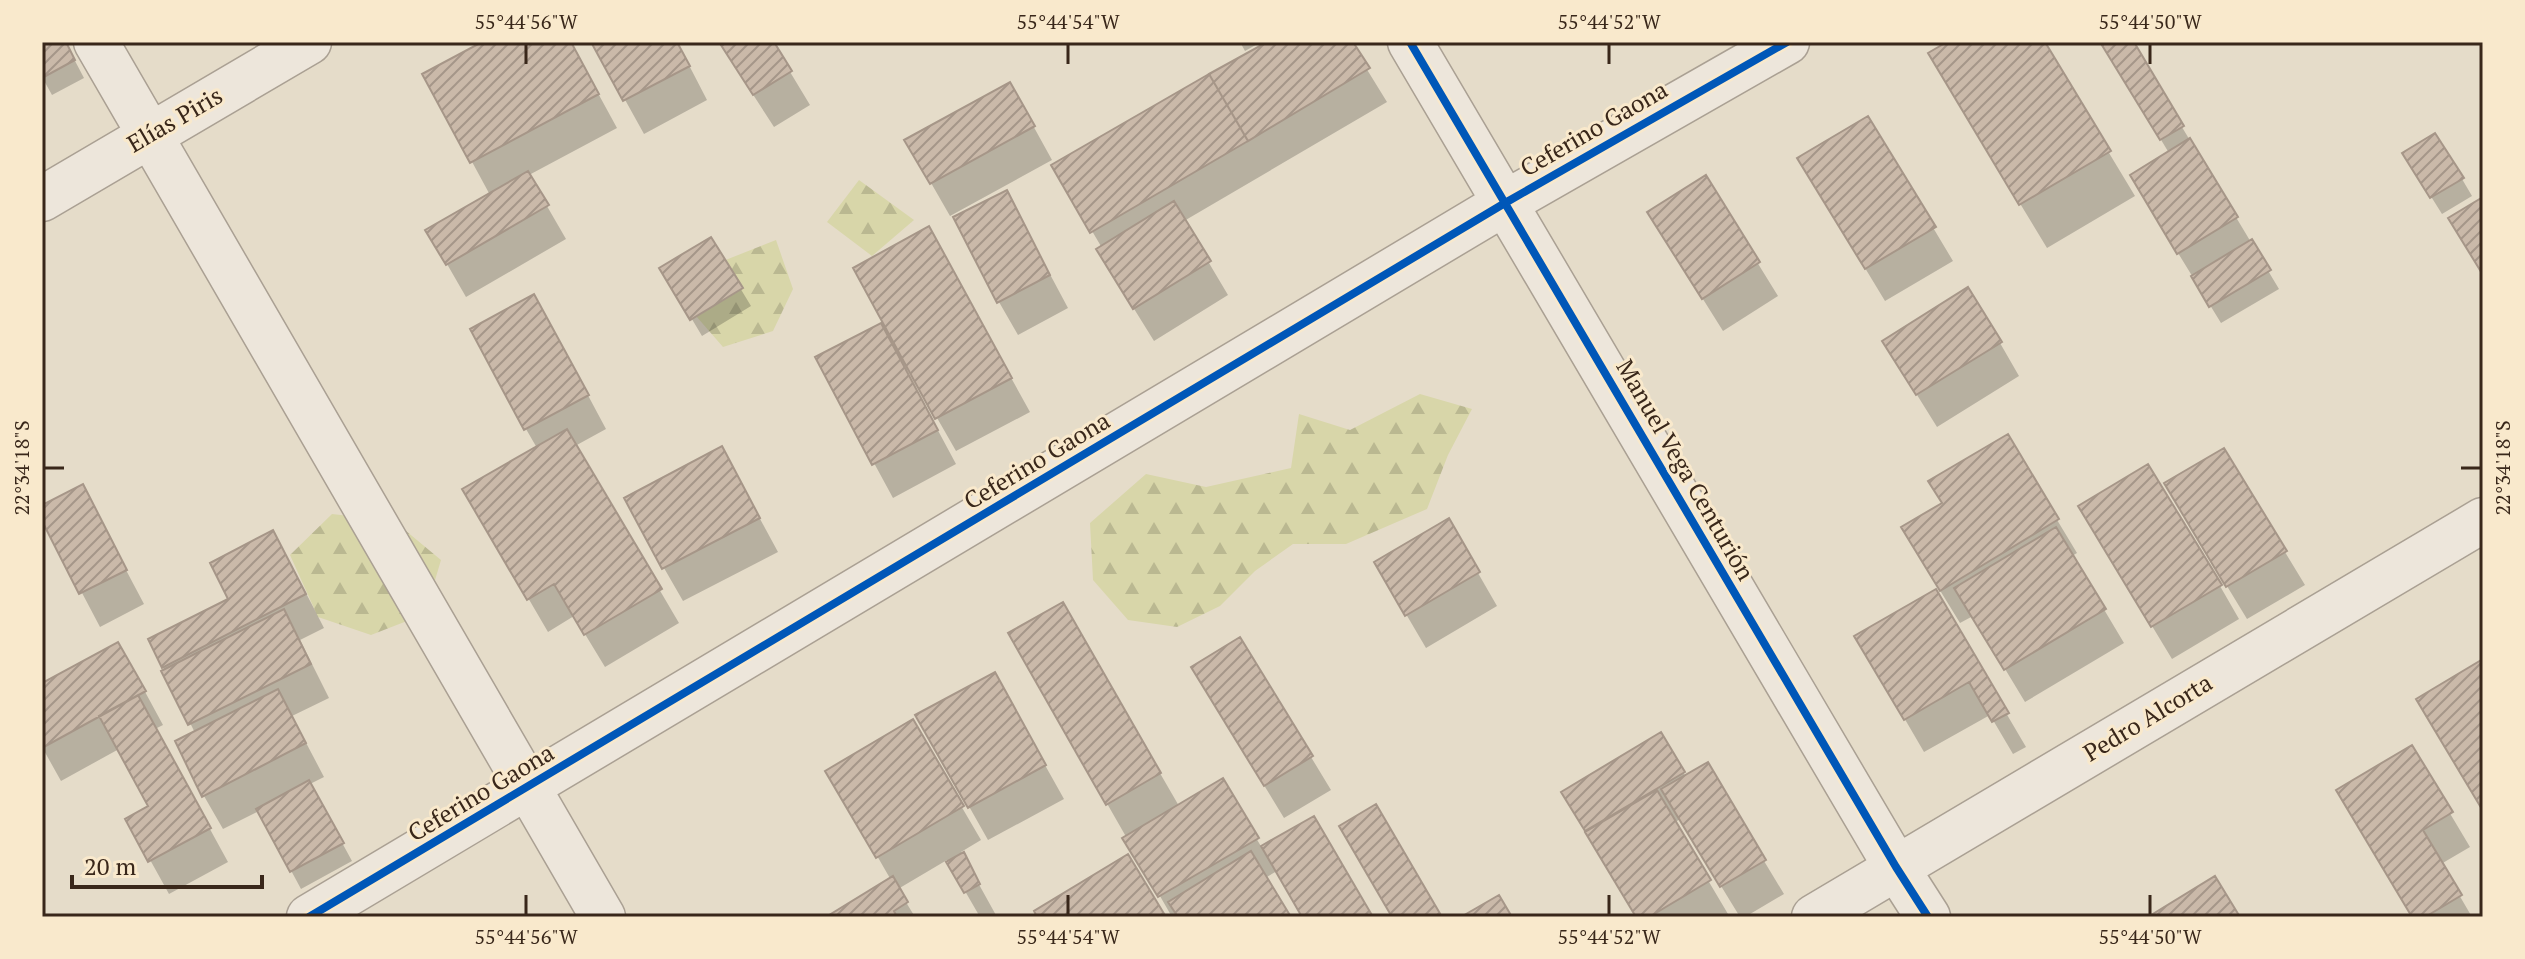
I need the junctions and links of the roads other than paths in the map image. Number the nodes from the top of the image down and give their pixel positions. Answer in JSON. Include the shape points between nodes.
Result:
{"nodes":[{"id":1,"x":96,"y":42,"type":"edge"},
{"id":2,"x":309,"y":42,"type":"edge"},
{"id":3,"x":1410,"y":42,"type":"edge"},
{"id":4,"x":1787,"y":42,"type":"edge"},
{"id":5,"x":150,"y":135,"type":"junction"},
{"id":6,"x":42,"y":199,"type":"edge"},
{"id":7,"x":1505,"y":203,"type":"junction"},
{"id":8,"x":2483,"y":520,"type":"edge"},
{"id":9,"x":528,"y":788,"type":"junction"},
{"id":10,"x":1896,"y":867,"type":"junction"},
{"id":11,"x":309,"y":917,"type":"edge"},
{"id":12,"x":603,"y":917,"type":"edge"},
{"id":13,"x":1814,"y":917,"type":"edge"},
{"id":14,"x":1928,"y":917,"type":"edge"}],
"edges":[{"from":1,"to":5,"type":"street"},
{"from":2,"to":5,"type":"street","name":"Elías Piris"},
{"from":3,"to":7,"type":"street","name":"Manuel Vega Centurión"},
{"from":4,"to":7,"type":"street","name":"Ceferino Gaona"},
{"from":5,"to":6,"type":"street","name":"Elías Piris"},
{"from":5,"to":9,"type":"street"},
{"from":7,"to":9,"type":"street","name":"Ceferino Gaona"},
{"from":7,"to":10,"type":"street","name":"Manuel Vega Centurión"},
{"from":8,"to":10,"type":"street","name":"Pedro Alcorta"},
{"from":9,"to":11,"type":"street","name":"Ceferino Gaona"},
{"from":9,"to":12,"type":"street"},
{"from":10,"to":13,"type":"street","name":"Pedro Alcorta"},
{"from":10,"to":14,"type":"street","name":"Manuel Vega Centurión"}]}
